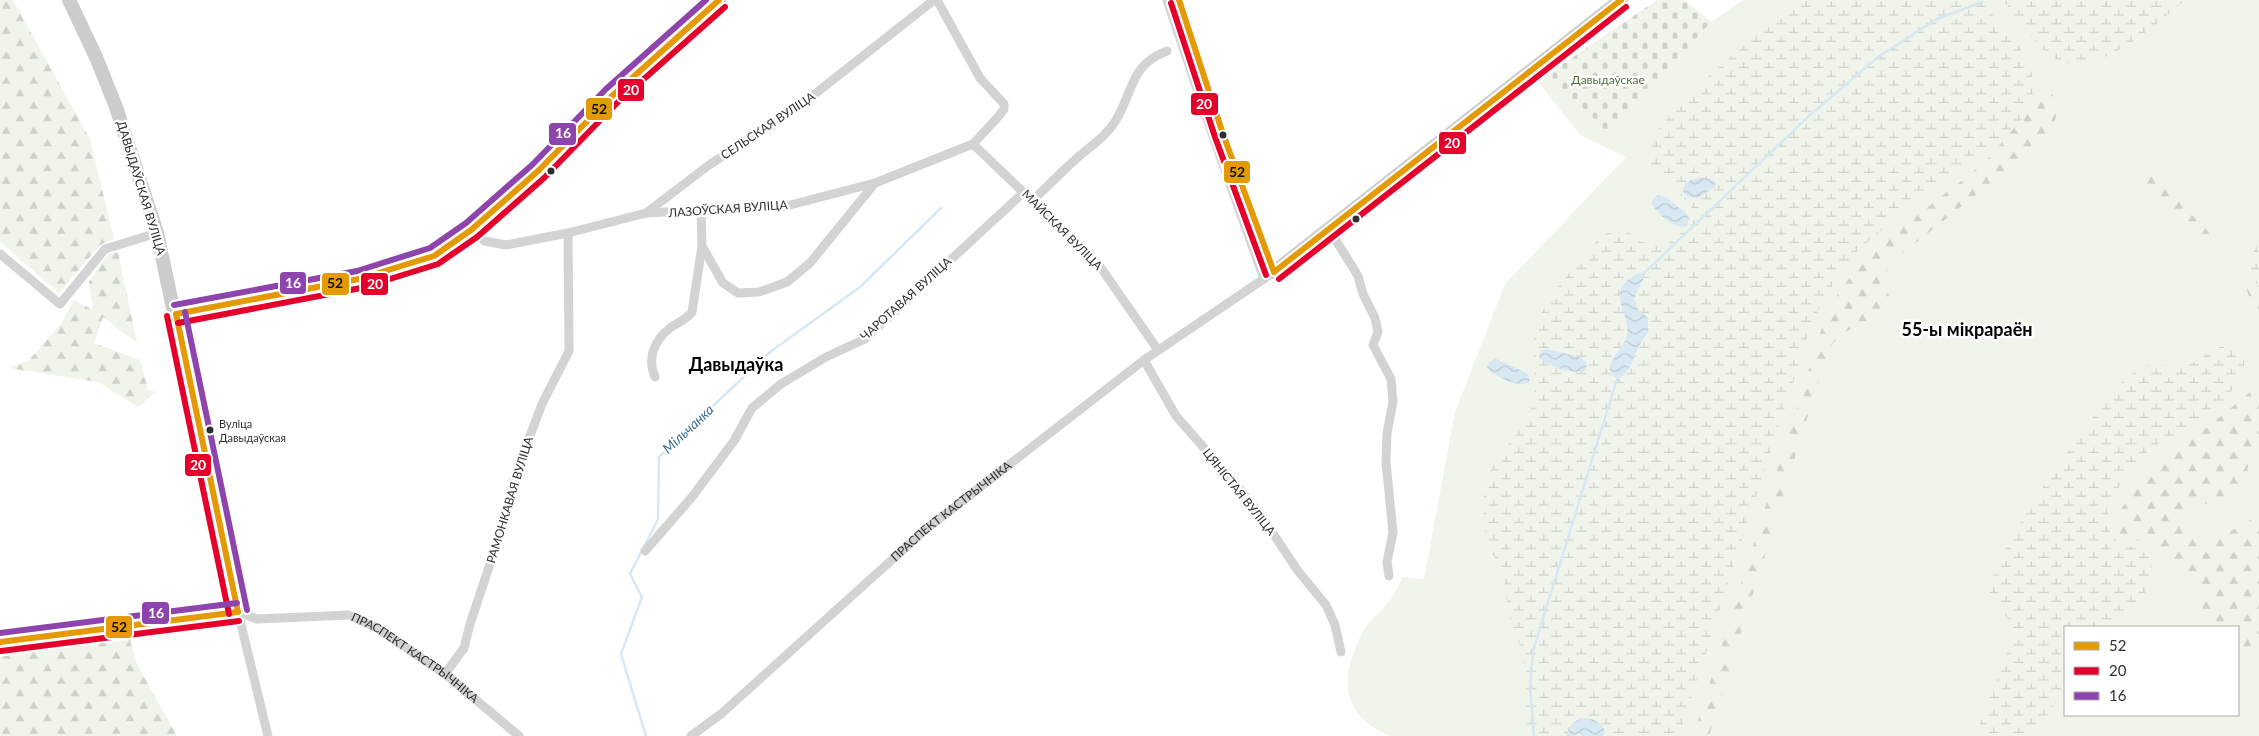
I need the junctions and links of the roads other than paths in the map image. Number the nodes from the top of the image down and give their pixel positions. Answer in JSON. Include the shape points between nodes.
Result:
{"nodes":[{"id":1,"x":68,"y":0,"type":"edge"},
{"id":2,"x":718,"y":0,"type":"edge"},
{"id":3,"x":935,"y":0,"type":"edge"},
{"id":4,"x":1167,"y":0,"type":"edge"},
{"id":5,"x":1179,"y":0,"type":"edge"},
{"id":6,"x":1621,"y":0,"type":"edge"},
{"id":7,"x":1166,"y":51,"type":"dead end"},
{"id":8,"x":973,"y":144,"type":"junction"},
{"id":9,"x":875,"y":183,"type":"junction"},
{"id":10,"x":1024,"y":192,"type":"junction"},
{"id":11,"x":1033,"y":200,"type":"junction"},
{"id":12,"x":701,"y":211,"type":"junction"},
{"id":13,"x":646,"y":213,"type":"junction"},
{"id":14,"x":1330,"y":229,"type":"junction"},
{"id":15,"x":157,"y":233,"type":"junction"},
{"id":16,"x":568,"y":233,"type":"junction"},
{"id":17,"x":484,"y":240,"type":"dead end"},
{"id":18,"x":702,"y":246,"type":"junction"},
{"id":19,"x":0,"y":254,"type":"edge"},
{"id":20,"x":1269,"y":276,"type":"junction"},
{"id":21,"x":176,"y":314,"type":"junction"},
{"id":22,"x":1158,"y":350,"type":"junction"},
{"id":23,"x":1144,"y":360,"type":"junction"},
{"id":24,"x":655,"y":377,"type":"dead end"},
{"id":25,"x":645,"y":552,"type":"dead end"},
{"id":26,"x":1389,"y":576,"type":"dead end"},
{"id":27,"x":238,"y":612,"type":"junction"},
{"id":28,"x":0,"y":642,"type":"edge"},
{"id":29,"x":1341,"y":652,"type":"dead end"},
{"id":30,"x":445,"y":674,"type":"junction"},
{"id":31,"x":268,"y":736,"type":"edge"},
{"id":32,"x":519,"y":736,"type":"edge"},
{"id":33,"x":692,"y":736,"type":"edge"}],
"edges":[{"from":1,"to":15,"type":"street","name":"ДАВЫДАЎСКАЯ ВУЛІЦА","via":[[116,107]]},
{"from":2,"to":21,"type":"street","via":[[612,96],[538,171],[471,230],[434,256],[350,281]]},
{"from":3,"to":8,"type":"street","name":"ЛАЗОЎСКАЯ ВУЛІЦА","via":[[980,78],[1004,104],[998,117]]},
{"from":3,"to":13,"type":"street","name":"СЕЛЬСКАЯ ВУЛІЦА","via":[[801,105],[709,165]]},
{"from":4,"to":20,"type":"street","via":[[1214,139]]},
{"from":5,"to":20,"type":"street"},
{"from":6,"to":14,"type":"street"},
{"from":7,"to":11,"type":"street","via":[[1151,57],[1135,76],[1116,120],[1102,137]]},
{"from":8,"to":9,"type":"street","name":"ЛАЗОЎСКАЯ ВУЛІЦА"},
{"from":8,"to":10,"type":"street","name":"МАЙСКАЯ ВУЛІЦА"},
{"from":9,"to":12,"type":"street","name":"ЛАЗОЎСКАЯ ВУЛІЦА","via":[[786,206]]},
{"from":9,"to":18,"type":"street","via":[[810,263],[787,282],[758,292],[743,294],[732,291],[723,283]]},
{"from":10,"to":11,"type":"street","name":"МАЙСКАЯ ВУЛІЦА"},
{"from":10,"to":25,"type":"street","name":"ЧАРОТАВАЯ ВУЛІЦА","via":[[865,339],[826,357],[781,384],[752,408],[734,441]]},
{"from":11,"to":22,"type":"street","name":"МАЙСКАЯ ВУЛІЦА","via":[[1099,265]]},
{"from":12,"to":13,"type":"street","name":"ЛАЗОЎСКАЯ ВУЛІЦА"},
{"from":12,"to":18,"type":"street"},
{"from":13,"to":16,"type":"street","name":"ЛАЗОЎСКАЯ ВУЛІЦА"},
{"from":14,"to":20,"type":"street"},
{"from":14,"to":26,"type":"street","via":[[1358,276],[1375,318],[1378,332],[1373,344],[1392,379],[1393,402],[1386,462],[1393,533],[1387,562]]},
{"from":15,"to":19,"type":"street","via":[[105,249],[60,304]]},
{"from":15,"to":21,"type":"street","name":"ДАВЫДАЎСКАЯ ВУЛІЦА"},
{"from":16,"to":17,"type":"street","name":"ЛАЗОЎСКАЯ ВУЛІЦА","via":[[506,245]]},
{"from":16,"to":30,"type":"street","name":"РАМОНКАВАЯ ВУЛІЦА","via":[[568,351],[542,404],[518,468],[464,648]]},
{"from":18,"to":24,"type":"street","via":[[692,312],[670,328],[657,345],[650,366]]},
{"from":20,"to":22,"type":"street","name":"ПРАСПЕКТ КАСТРЫЧНІКА"},
{"from":21,"to":27,"type":"street","name":"ДАВЫДАЎСКАЯ ВУЛІЦА"},
{"from":22,"to":23,"type":"street","name":"ПРАСПЕКТ КАСТРЫЧНІКА"},
{"from":23,"to":29,"type":"street","name":"ЦЯНІСТАЯ ВУЛІЦА","via":[[1176,416],[1260,514],[1298,571],[1326,605]]},
{"from":23,"to":33,"type":"street","name":"ПРАСПЕКТ КАСТРЫЧНІКА","via":[[925,530],[721,714]]},
{"from":27,"to":28,"type":"street"},
{"from":27,"to":30,"type":"street","name":"ПРАСПЕКТ КАСТРЫЧНІКА","via":[[257,619],[349,615],[377,628]]},
{"from":27,"to":31,"type":"street","name":"ДАВЫДАЎСКАЯ ВУЛІЦА"},
{"from":30,"to":32,"type":"street","name":"ПРАСПЕКТ КАСТРЫЧНІКА"}]}
